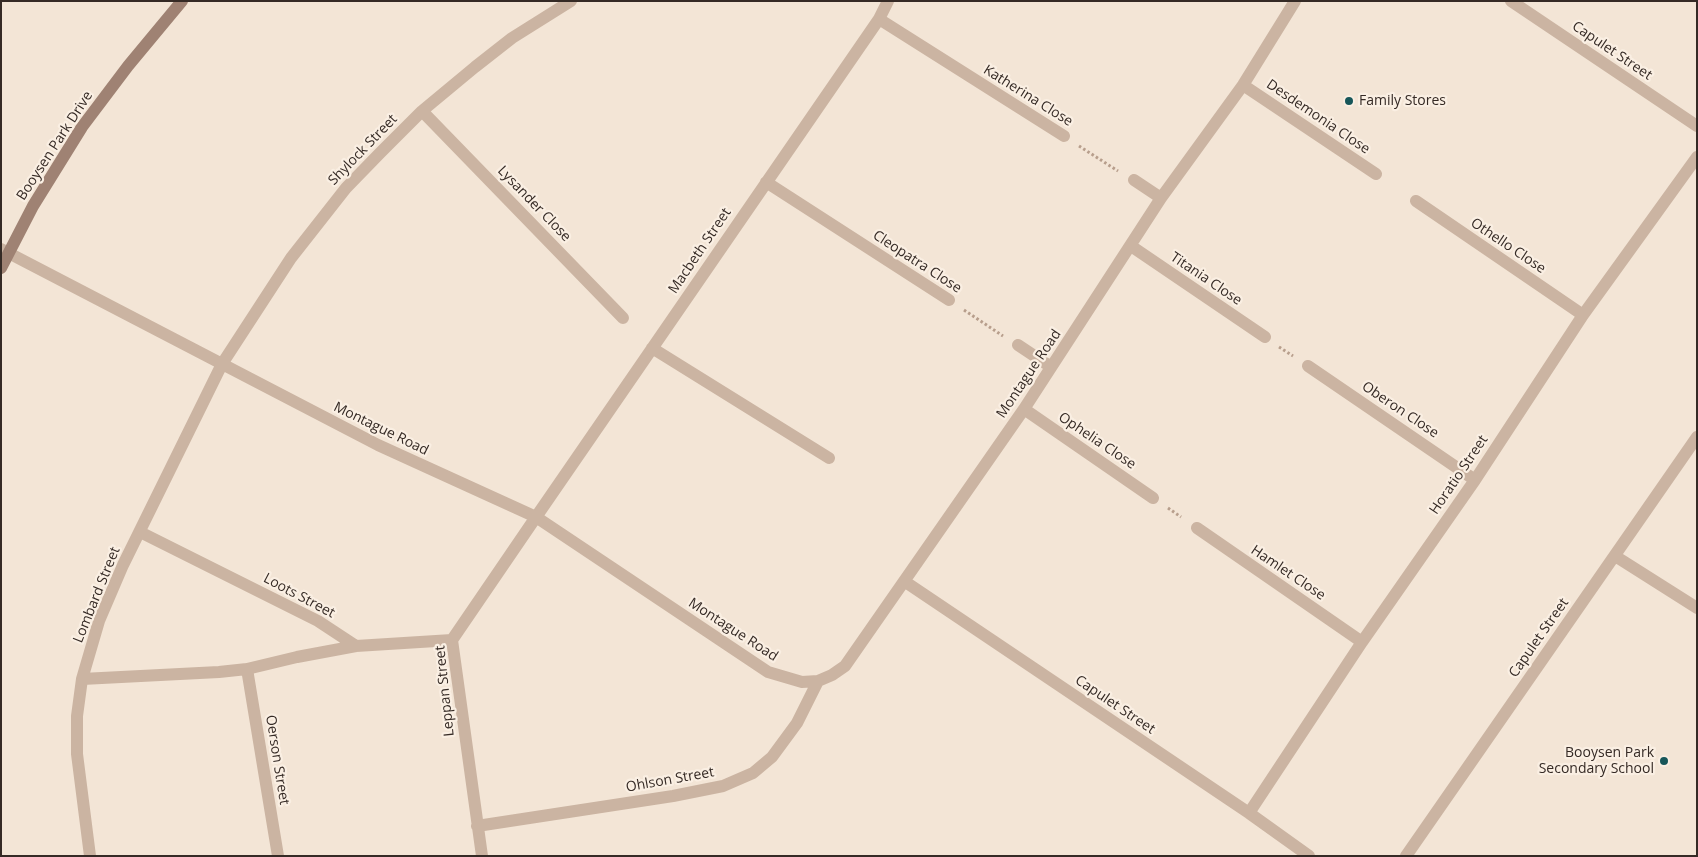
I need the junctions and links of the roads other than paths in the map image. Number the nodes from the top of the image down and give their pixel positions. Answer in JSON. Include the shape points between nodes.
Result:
{"nodes":[{"id":1,"x":182,"y":1,"type":"edge"},
{"id":2,"x":572,"y":1,"type":"edge"},
{"id":3,"x":888,"y":1,"type":"edge"},
{"id":4,"x":1295,"y":1,"type":"edge"},
{"id":5,"x":1512,"y":1,"type":"edge"},
{"id":6,"x":879,"y":19,"type":"junction"},
{"id":7,"x":1243,"y":85,"type":"junction"},
{"id":8,"x":422,"y":111,"type":"junction"},
{"id":9,"x":1697,"y":126,"type":"edge"},
{"id":10,"x":1064,"y":136,"type":"road end"},
{"id":11,"x":1697,"y":157,"type":"edge"},
{"id":12,"x":1376,"y":174,"type":"dead end"},
{"id":13,"x":1134,"y":180,"type":"road end"},
{"id":14,"x":766,"y":182,"type":"junction"},
{"id":15,"x":1161,"y":198,"type":"junction"},
{"id":16,"x":1416,"y":201,"type":"dead end"},
{"id":17,"x":1131,"y":246,"type":"junction"},
{"id":18,"x":5,"y":250,"type":"edge"},
{"id":19,"x":1,"y":268,"type":"edge"},
{"id":20,"x":949,"y":300,"type":"road end"},
{"id":21,"x":1583,"y":315,"type":"junction"},
{"id":22,"x":623,"y":318,"type":"dead end"},
{"id":23,"x":1265,"y":337,"type":"dead end"},
{"id":24,"x":1018,"y":346,"type":"road end"},
{"id":25,"x":652,"y":348,"type":"junction"},
{"id":26,"x":222,"y":364,"type":"junction"},
{"id":27,"x":1308,"y":366,"type":"dead end"},
{"id":28,"x":1051,"y":367,"type":"junction"},
{"id":29,"x":1024,"y":409,"type":"junction"},
{"id":30,"x":1697,"y":437,"type":"edge"},
{"id":31,"x":829,"y":458,"type":"dead end"},
{"id":32,"x":1475,"y":480,"type":"junction"},
{"id":33,"x":1153,"y":498,"type":"dead end"},
{"id":34,"x":536,"y":517,"type":"junction"},
{"id":35,"x":1197,"y":528,"type":"dead end"},
{"id":36,"x":140,"y":532,"type":"junction"},
{"id":37,"x":1615,"y":556,"type":"junction"},
{"id":38,"x":904,"y":581,"type":"junction"},
{"id":39,"x":1697,"y":608,"type":"edge"},
{"id":40,"x":452,"y":640,"type":"junction"},
{"id":41,"x":1362,"y":642,"type":"junction"},
{"id":42,"x":356,"y":646,"type":"junction"},
{"id":43,"x":247,"y":669,"type":"junction"},
{"id":44,"x":82,"y":678,"type":"junction"},
{"id":45,"x":818,"y":681,"type":"junction"},
{"id":46,"x":1249,"y":813,"type":"junction"},
{"id":47,"x":477,"y":826,"type":"junction"},
{"id":48,"x":90,"y":856,"type":"edge"},
{"id":49,"x":278,"y":856,"type":"edge"},
{"id":50,"x":482,"y":856,"type":"edge"},
{"id":51,"x":1309,"y":856,"type":"edge"},
{"id":52,"x":1406,"y":856,"type":"edge"}],
"edges":[{"from":1,"to":18,"type":"street","name":"Booysen Park Drive","via":[[82,127]]},
{"from":2,"to":8,"type":"street","name":"Shylock Street","via":[[512,38]]},
{"from":3,"to":6,"type":"street","name":"Macbeth Street"},
{"from":4,"to":7,"type":"street","name":"Montague Road"},
{"from":5,"to":9,"type":"street","name":"Capulet Street"},
{"from":6,"to":10,"type":"street","name":"Katherina Close"},
{"from":6,"to":14,"type":"street","name":"Macbeth Street"},
{"from":7,"to":12,"type":"street","name":"Desdemonia Close"},
{"from":7,"to":15,"type":"street","name":"Montague Road"},
{"from":8,"to":22,"type":"street","name":"Lysander Close"},
{"from":8,"to":26,"type":"street","name":"Shylock Street","via":[[346,188],[315,226],[290,258]]},
{"from":11,"to":21,"type":"street","name":"Horatio Street"},
{"from":13,"to":15,"type":"street"},
{"from":14,"to":20,"type":"street","name":"Cleopatra Close"},
{"from":14,"to":25,"type":"street","name":"Macbeth Street"},
{"from":15,"to":17,"type":"street","name":"Montague Road"},
{"from":16,"to":21,"type":"street","name":"Othello Close"},
{"from":17,"to":23,"type":"street","name":"Titania Close"},
{"from":17,"to":28,"type":"street","name":"Montague Road"},
{"from":18,"to":19,"type":"street","name":"Booysen Park Drive"},
{"from":18,"to":26,"type":"street","name":"Montague Road"},
{"from":21,"to":32,"type":"street","name":"Horatio Street"},
{"from":24,"to":28,"type":"street"},
{"from":25,"to":31,"type":"street"},
{"from":25,"to":34,"type":"street","name":"Macbeth Street"},
{"from":26,"to":34,"type":"street","name":"Montague Road","via":[[378,445]]},
{"from":26,"to":36,"type":"street","name":"Lombard Street"},
{"from":27,"to":32,"type":"street","name":"Oberon Close"},
{"from":28,"to":29,"type":"street","name":"Montague Road"},
{"from":29,"to":33,"type":"street","name":"Ophelia Close"},
{"from":29,"to":38,"type":"street","name":"Montague Road"},
{"from":30,"to":37,"type":"street","name":"Capulet Street"},
{"from":32,"to":41,"type":"street","name":"Horatio Street"},
{"from":34,"to":40,"type":"street","name":"Leppan Street"},
{"from":34,"to":45,"type":"street","name":"Montague Road","via":[[768,672],[802,682]]},
{"from":35,"to":41,"type":"street","name":"Hamlet Close"},
{"from":36,"to":42,"type":"street","name":"Loots Street","via":[[318,621]]},
{"from":36,"to":44,"type":"street","name":"Lombard Street","via":[[99,621]]},
{"from":37,"to":39,"type":"street"},
{"from":37,"to":52,"type":"street","name":"Capulet Street"},
{"from":38,"to":45,"type":"street","name":"Montague Road","via":[[845,666]]},
{"from":38,"to":46,"type":"street","name":"Capulet Street"},
{"from":40,"to":42,"type":"street"},
{"from":40,"to":47,"type":"street","name":"Leppan Street"},
{"from":41,"to":46,"type":"street","name":"Horatio Street"},
{"from":42,"to":43,"type":"street"},
{"from":43,"to":44,"type":"street"},
{"from":43,"to":49,"type":"street","name":"Oerson Street"},
{"from":44,"to":48,"type":"street","name":"Lombard Street","via":[[76,716],[77,754]]},
{"from":45,"to":47,"type":"street","name":"Ohlson Street","via":[[797,723],[772,757],[753,773],[723,786]]},
{"from":46,"to":51,"type":"street","name":"Capulet Street"},
{"from":47,"to":50,"type":"street","name":"Leppan Street"}]}
